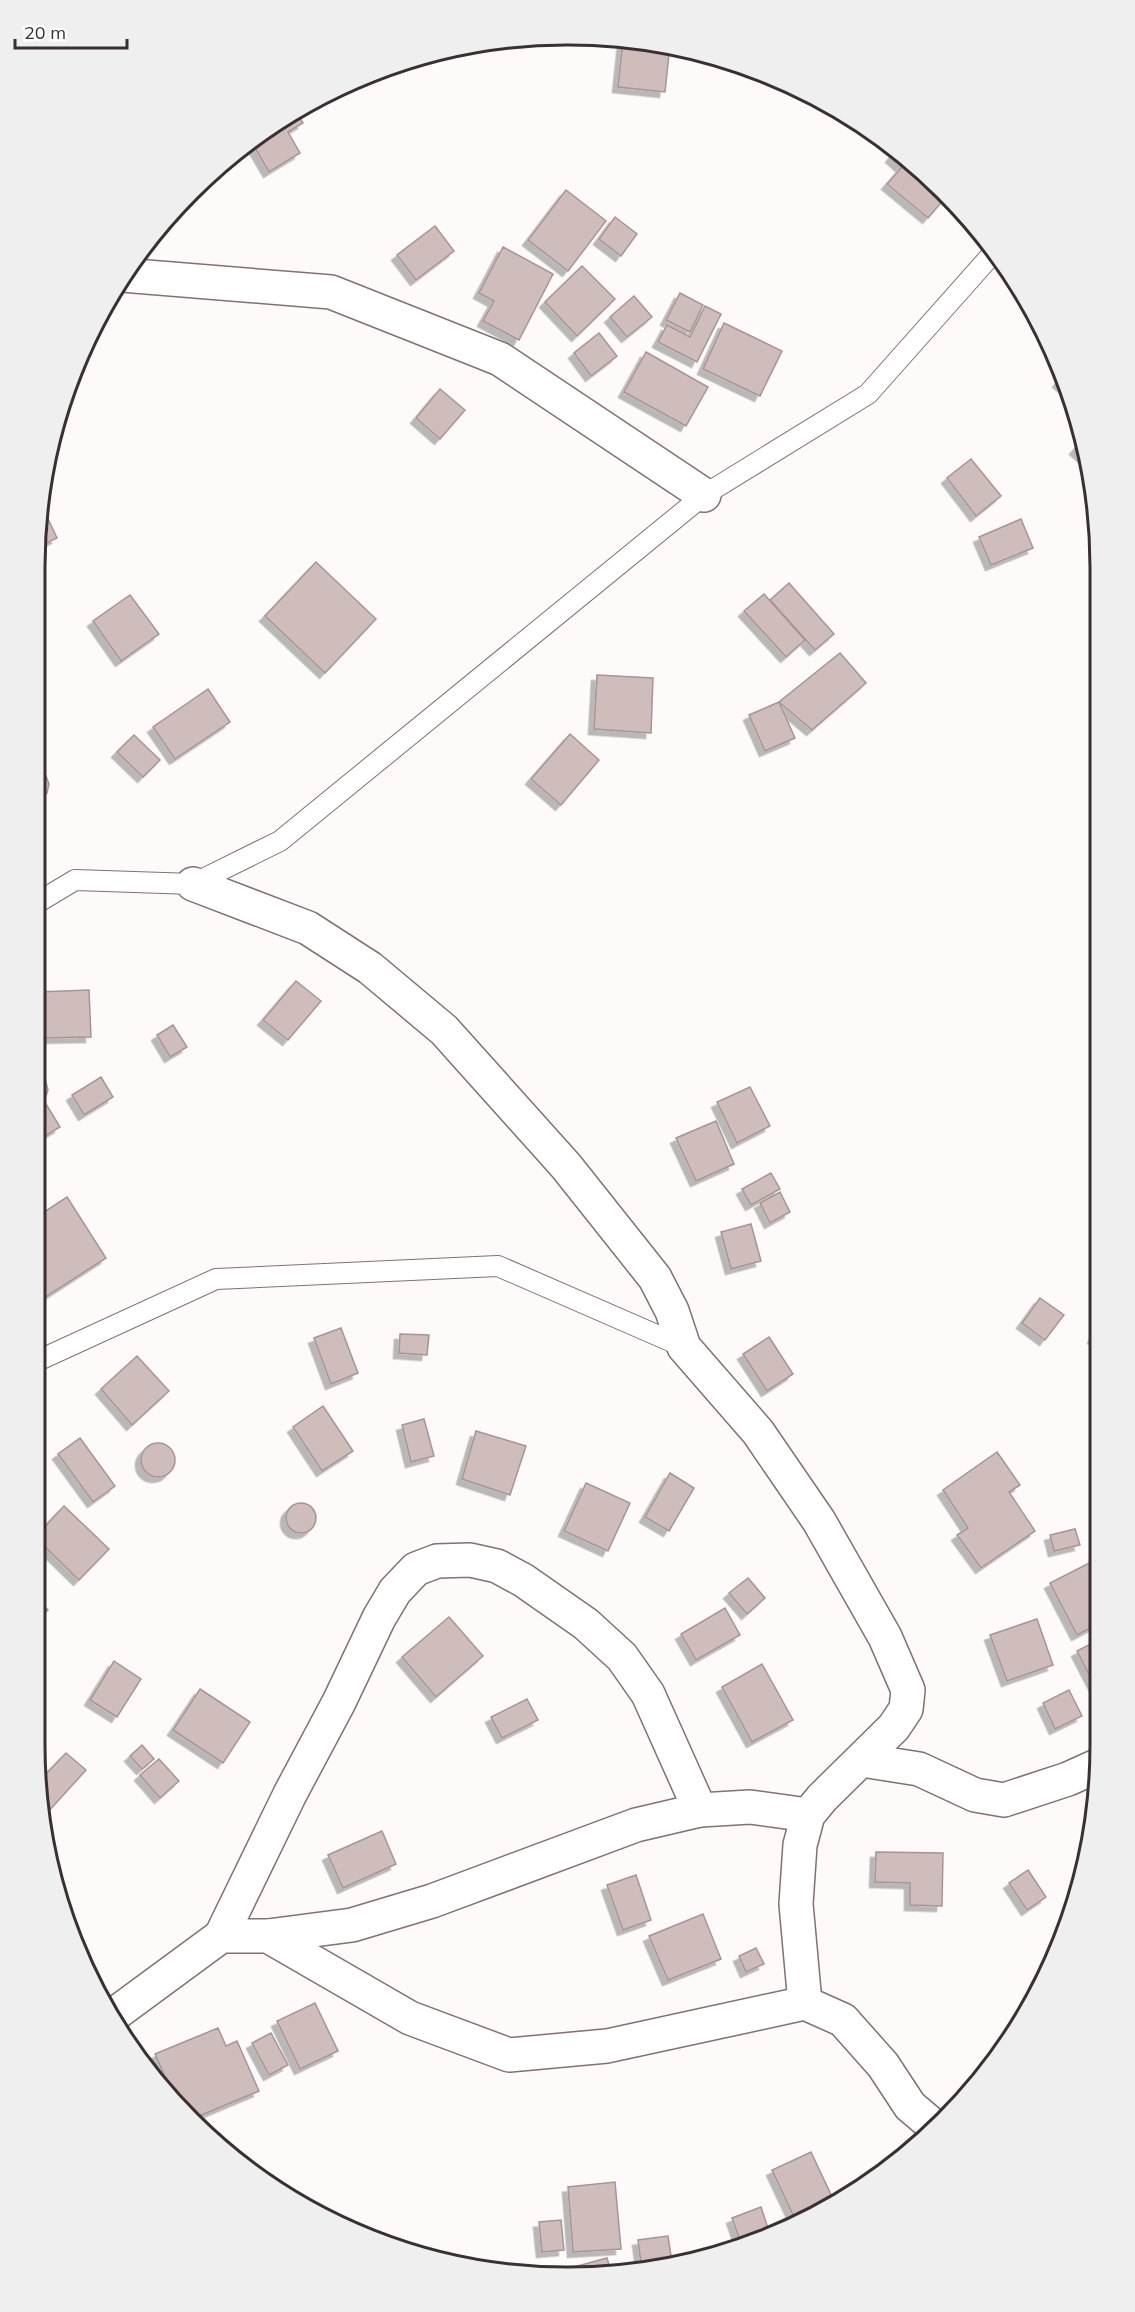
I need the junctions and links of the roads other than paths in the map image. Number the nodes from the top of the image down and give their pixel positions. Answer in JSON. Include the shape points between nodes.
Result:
{"nodes":[{"id":1,"x":989,"y":258,"type":"edge"},
{"id":2,"x":134,"y":276,"type":"edge"},
{"id":3,"x":704,"y":495,"type":"junction"},
{"id":4,"x":193,"y":884,"type":"junction"},
{"id":5,"x":45,"y":897,"type":"edge"},
{"id":6,"x":684,"y":1347,"type":"junction"},
{"id":7,"x":45,"y":1357,"type":"edge"},
{"id":8,"x":862,"y":1760,"type":"junction"},
{"id":9,"x":1089,"y":1769,"type":"edge"},
{"id":10,"x":700,"y":1810,"type":"junction"},
{"id":11,"x":808,"y":1815,"type":"junction"},
{"id":12,"x":221,"y":1936,"type":"junction"},
{"id":13,"x":268,"y":1936,"type":"junction"},
{"id":14,"x":805,"y":2002,"type":"junction"},
{"id":15,"x":118,"y":2011,"type":"edge"},
{"id":16,"x":929,"y":2122,"type":"edge"}],
"edges":[{"from":1,"to":3,"type":"lane","via":[[868,394]]},
{"from":2,"to":3,"type":"street","via":[[331,292],[500,359]]},
{"from":3,"to":4,"type":"lane","via":[[279,842]]},
{"from":4,"to":5,"type":"lane","via":[[75,880]]},
{"from":4,"to":6,"type":"street","via":[[308,928],[370,968],[444,1030],[566,1166],[655,1278]]},
{"from":6,"to":7,"type":"lane","via":[[498,1266],[216,1279]]},
{"from":6,"to":8,"type":"street","via":[[758,1432],[819,1521],[885,1637],[908,1690],[906,1709]]},
{"from":8,"to":9,"type":"street","via":[[919,1769],[975,1794],[1004,1800]]},
{"from":8,"to":11,"type":"street"},
{"from":10,"to":11,"type":"street","via":[[750,1807]]},
{"from":10,"to":12,"type":"street","via":[[648,1694],[622,1657],[586,1624],[497,1566],[470,1560],[437,1561],[416,1569],[395,1591],[379,1618]]},
{"from":10,"to":13,"type":"street","via":[[636,1825],[432,1901],[352,1925]]},
{"from":11,"to":14,"type":"street","via":[[800,1845],[796,1904]]},
{"from":12,"to":13,"type":"street"},
{"from":12,"to":15,"type":"street"},
{"from":13,"to":14,"type":"street","via":[[410,2018],[509,2055],[607,2046]]},
{"from":14,"to":16,"type":"street","via":[[843,2020],[884,2065],[910,2106]]}]}
